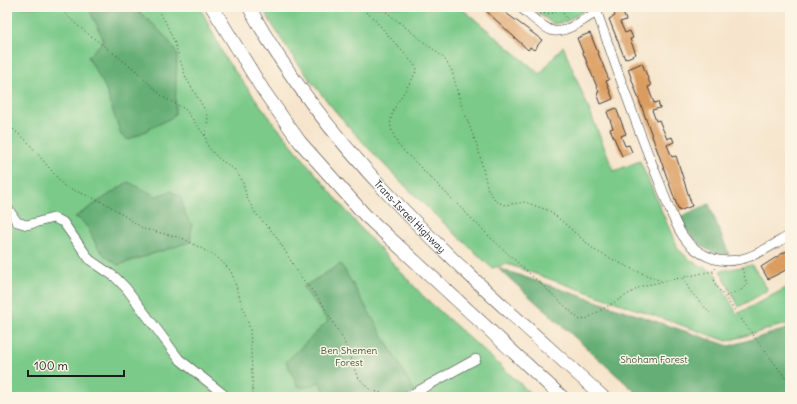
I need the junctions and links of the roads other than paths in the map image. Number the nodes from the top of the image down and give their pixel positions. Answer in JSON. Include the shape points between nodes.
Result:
{"nodes":[{"id":1,"x":212,"y":7,"type":"edge"},
{"id":2,"x":249,"y":7,"type":"edge"},
{"id":3,"x":520,"y":7,"type":"edge"},
{"id":4,"x":598,"y":8,"type":"edge"},
{"id":5,"x":7,"y":208,"type":"edge"},
{"id":6,"x":790,"y":235,"type":"edge"},
{"id":7,"x":476,"y":359,"type":"dead end"},
{"id":8,"x":227,"y":397,"type":"edge"},
{"id":9,"x":407,"y":397,"type":"edge"},
{"id":10,"x":562,"y":397,"type":"edge"},
{"id":11,"x":603,"y":397,"type":"edge"}],
"edges":[{"from":1,"to":10,"type":"highway","via":[[262,90],[300,142],[365,215]]},
{"from":2,"to":11,"type":"highway","name":"Trans-Israel Highway","via":[[298,86],[359,161],[415,223]]},
{"from":3,"to":4,"type":"street","via":[[555,31],[572,26]]},
{"from":4,"to":6,"type":"street","via":[[649,157],[677,224],[688,243],[716,260],[738,260],[754,255]]},
{"from":5,"to":8,"type":"street","via":[[17,222],[28,225],[53,218],[64,222],[90,260],[126,288],[179,360]]},
{"from":7,"to":9,"type":"street"}]}
